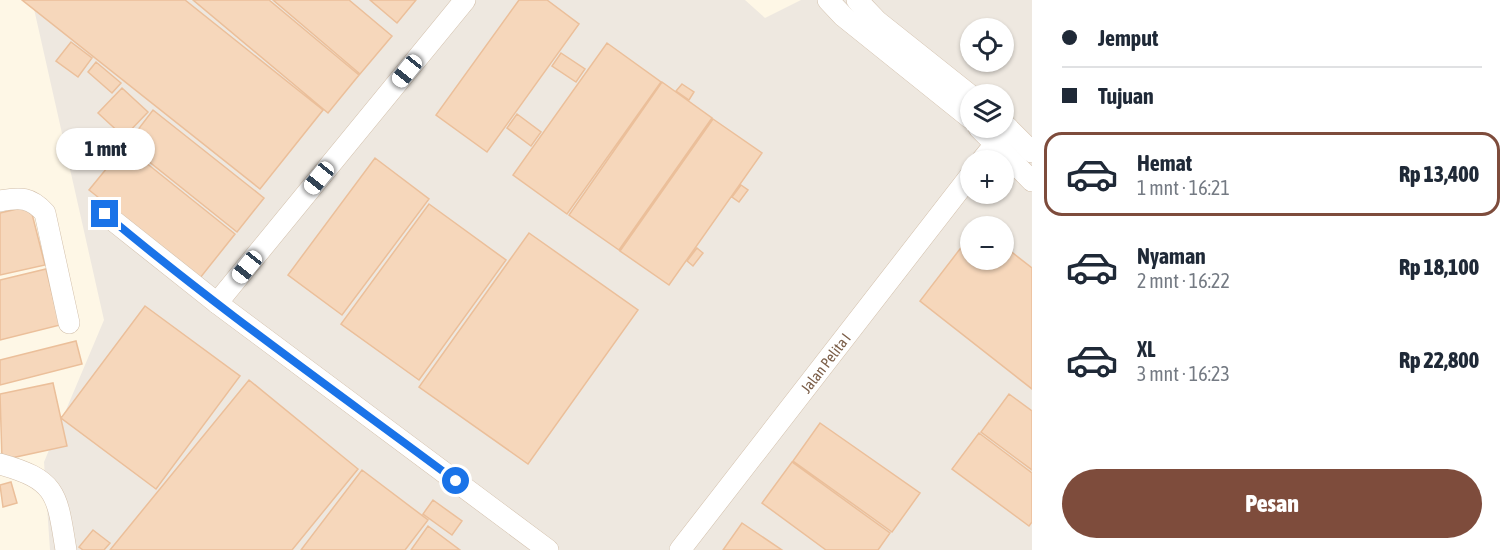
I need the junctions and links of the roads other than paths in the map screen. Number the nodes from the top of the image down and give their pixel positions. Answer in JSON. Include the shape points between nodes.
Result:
{"nodes":[{"id":1,"x":465,"y":0,"type":"edge"},
{"id":2,"x":828,"y":0,"type":"edge"},
{"id":3,"x":857,"y":0,"type":"edge"},
{"id":4,"x":960,"y":87,"type":"edge"},
{"id":5,"x":960,"y":110,"type":"edge"},
{"id":6,"x":997,"y":139,"type":"edge"},
{"id":7,"x":1032,"y":152,"type":"edge"},
{"id":8,"x":1032,"y":181,"type":"edge"},
{"id":9,"x":960,"y":189,"type":"edge"},
{"id":10,"x":0,"y":201,"type":"edge"},
{"id":11,"x":105,"y":214,"type":"dead end"},
{"id":12,"x":218,"y":303,"type":"junction"},
{"id":13,"x":69,"y":323,"type":"dead end"},
{"id":14,"x":0,"y":464,"type":"edge"},
{"id":15,"x":66,"y":550,"type":"edge"},
{"id":16,"x":548,"y":550,"type":"edge"},
{"id":17,"x":680,"y":550,"type":"edge"}],
"edges":[{"from":1,"to":12,"type":"lane"},
{"from":2,"to":5,"type":"lane"},
{"from":3,"to":4,"type":"lane","via":[[877,21]]},
{"from":6,"to":7,"type":"lane"},
{"from":6,"to":8,"type":"lane"},
{"from":9,"to":17,"type":"lane","name":"Jalan Pelita I"},
{"from":10,"to":13,"type":"lane","via":[[28,198],[45,213]]},
{"from":11,"to":12,"type":"lane"},
{"from":12,"to":16,"type":"lane"},
{"from":14,"to":15,"type":"lane","via":[[36,477],[51,490]]}]}
